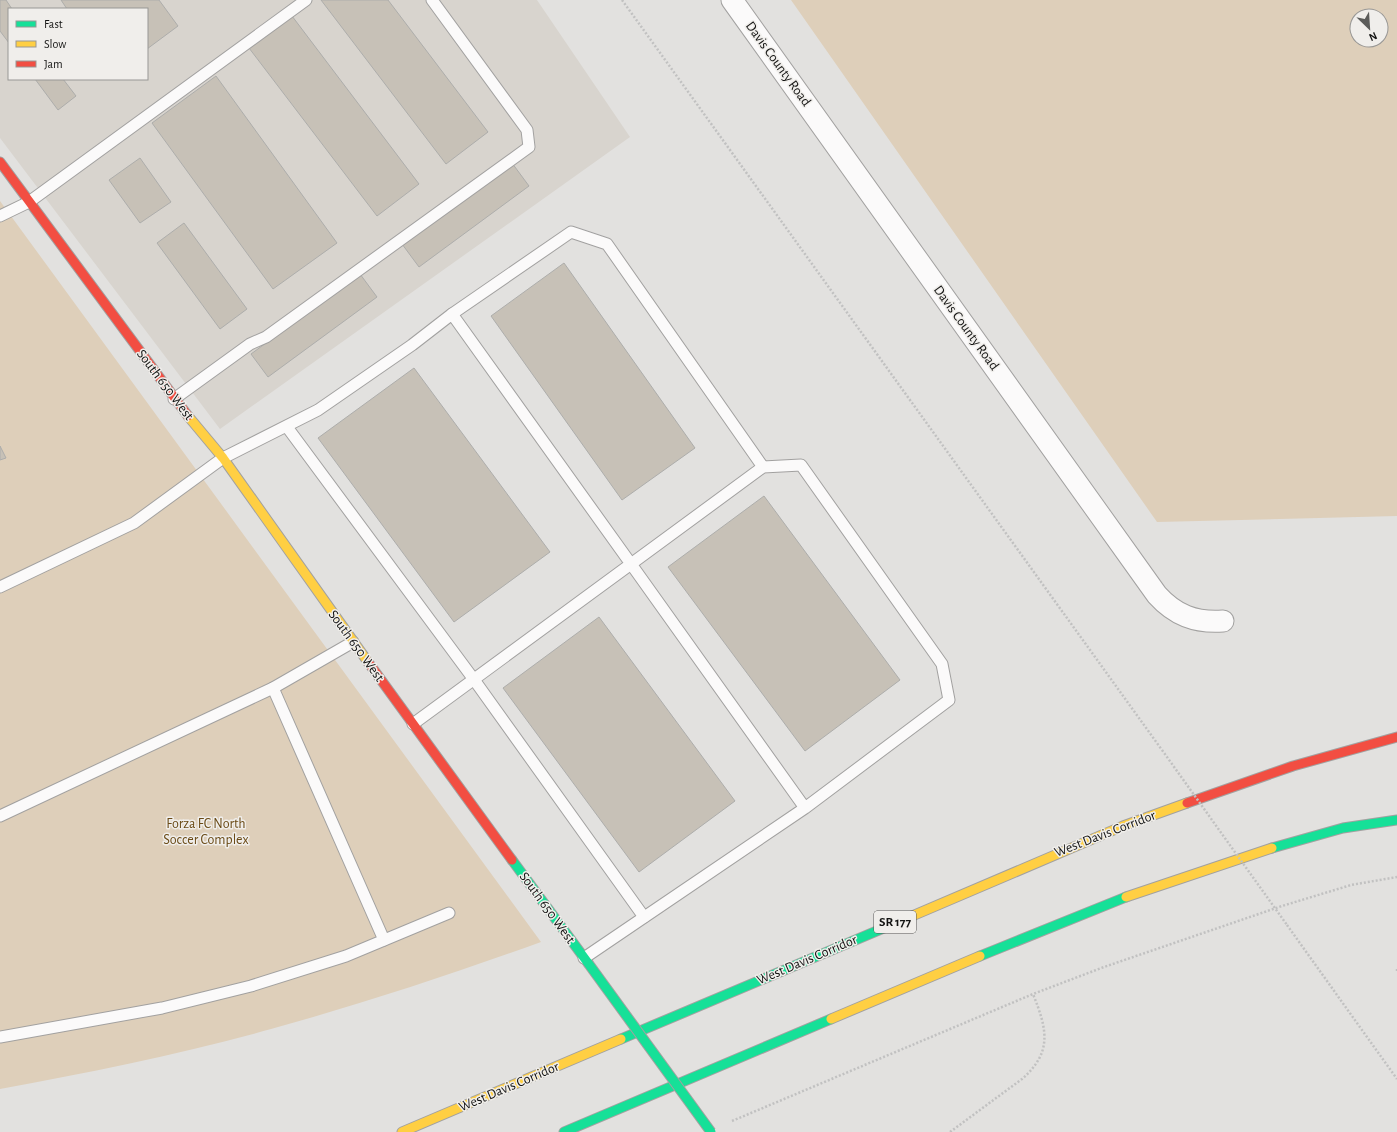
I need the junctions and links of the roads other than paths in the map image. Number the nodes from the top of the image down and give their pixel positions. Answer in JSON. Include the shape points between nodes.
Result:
{"nodes":[{"id":1,"x":306,"y":0,"type":"edge"},
{"id":2,"x":432,"y":0,"type":"edge"},
{"id":3,"x":732,"y":0,"type":"edge"},
{"id":4,"x":0,"y":162,"type":"edge"},
{"id":5,"x":29,"y":202,"type":"junction"},
{"id":6,"x":0,"y":216,"type":"edge"},
{"id":7,"x":452,"y":314,"type":"junction"},
{"id":8,"x":174,"y":399,"type":"junction"},
{"id":9,"x":287,"y":427,"type":"junction"},
{"id":10,"x":223,"y":458,"type":"junction"},
{"id":11,"x":763,"y":467,"type":"junction"},
{"id":12,"x":631,"y":564,"type":"junction"},
{"id":13,"x":0,"y":587,"type":"edge"},
{"id":14,"x":1223,"y":621,"type":"dead end"},
{"id":15,"x":353,"y":642,"type":"junction"},
{"id":16,"x":475,"y":681,"type":"junction"},
{"id":17,"x":274,"y":688,"type":"junction"},
{"id":18,"x":414,"y":724,"type":"junction"},
{"id":19,"x":1397,"y":737,"type":"edge"},
{"id":20,"x":805,"y":808,"type":"junction"},
{"id":21,"x":0,"y":816,"type":"edge"},
{"id":22,"x":1397,"y":820,"type":"edge"},
{"id":23,"x":449,"y":913,"type":"dead end"},
{"id":24,"x":644,"y":917,"type":"junction"},
{"id":25,"x":384,"y":940,"type":"junction"},
{"id":26,"x":586,"y":961,"type":"junction"},
{"id":27,"x":0,"y":1037,"type":"edge"},
{"id":28,"x":402,"y":1132,"type":"edge"},
{"id":29,"x":564,"y":1132,"type":"edge"},
{"id":30,"x":711,"y":1132,"type":"edge"}],
"edges":[{"from":1,"to":5,"type":"lane"},
{"from":2,"to":8,"type":"lane","via":[[527,130],[529,147],[266,337],[250,344]]},
{"from":3,"to":14,"type":"street","name":"Davis County Road","via":[[1157,595],[1165,605],[1188,618]]},
{"from":4,"to":5,"type":"main road","name":"South 650 West"},
{"from":5,"to":6,"type":"lane"},
{"from":5,"to":8,"type":"main road","name":"South 650 West"},
{"from":7,"to":9,"type":"lane","via":[[412,346],[342,394]]},
{"from":7,"to":11,"type":"lane","via":[[571,232],[607,244]]},
{"from":7,"to":12,"type":"lane"},
{"from":8,"to":10,"type":"main road","name":"South 650 West"},
{"from":9,"to":10,"type":"lane"},
{"from":9,"to":16,"type":"lane"},
{"from":10,"to":13,"type":"lane","via":[[134,523]]},
{"from":10,"to":15,"type":"main road","name":"South 650 West"},
{"from":11,"to":12,"type":"lane"},
{"from":11,"to":20,"type":"lane","via":[[801,465],[942,664],[949,700]]},
{"from":12,"to":16,"type":"lane"},
{"from":12,"to":20,"type":"lane"},
{"from":15,"to":17,"type":"lane"},
{"from":15,"to":18,"type":"main road","name":"South 650 West"},
{"from":16,"to":18,"type":"lane"},
{"from":16,"to":24,"type":"lane"},
{"from":17,"to":21,"type":"lane"},
{"from":17,"to":25,"type":"lane"},
{"from":18,"to":26,"type":"main road","name":"South 650 West"},
{"from":19,"to":28,"type":"main road","name":"West Davis Corridor","number":"SR 177","via":[[1293,766],[1123,826]]},
{"from":20,"to":24,"type":"lane"},
{"from":22,"to":29,"type":"main road","via":[[1343,828],[1286,844],[1112,902]]},
{"from":23,"to":25,"type":"lane"},
{"from":24,"to":26,"type":"lane"},
{"from":25,"to":27,"type":"lane","via":[[346,956],[252,986],[162,1008]]},
{"from":26,"to":30,"type":"main road","name":"South 650 West","bridge":true}]}
